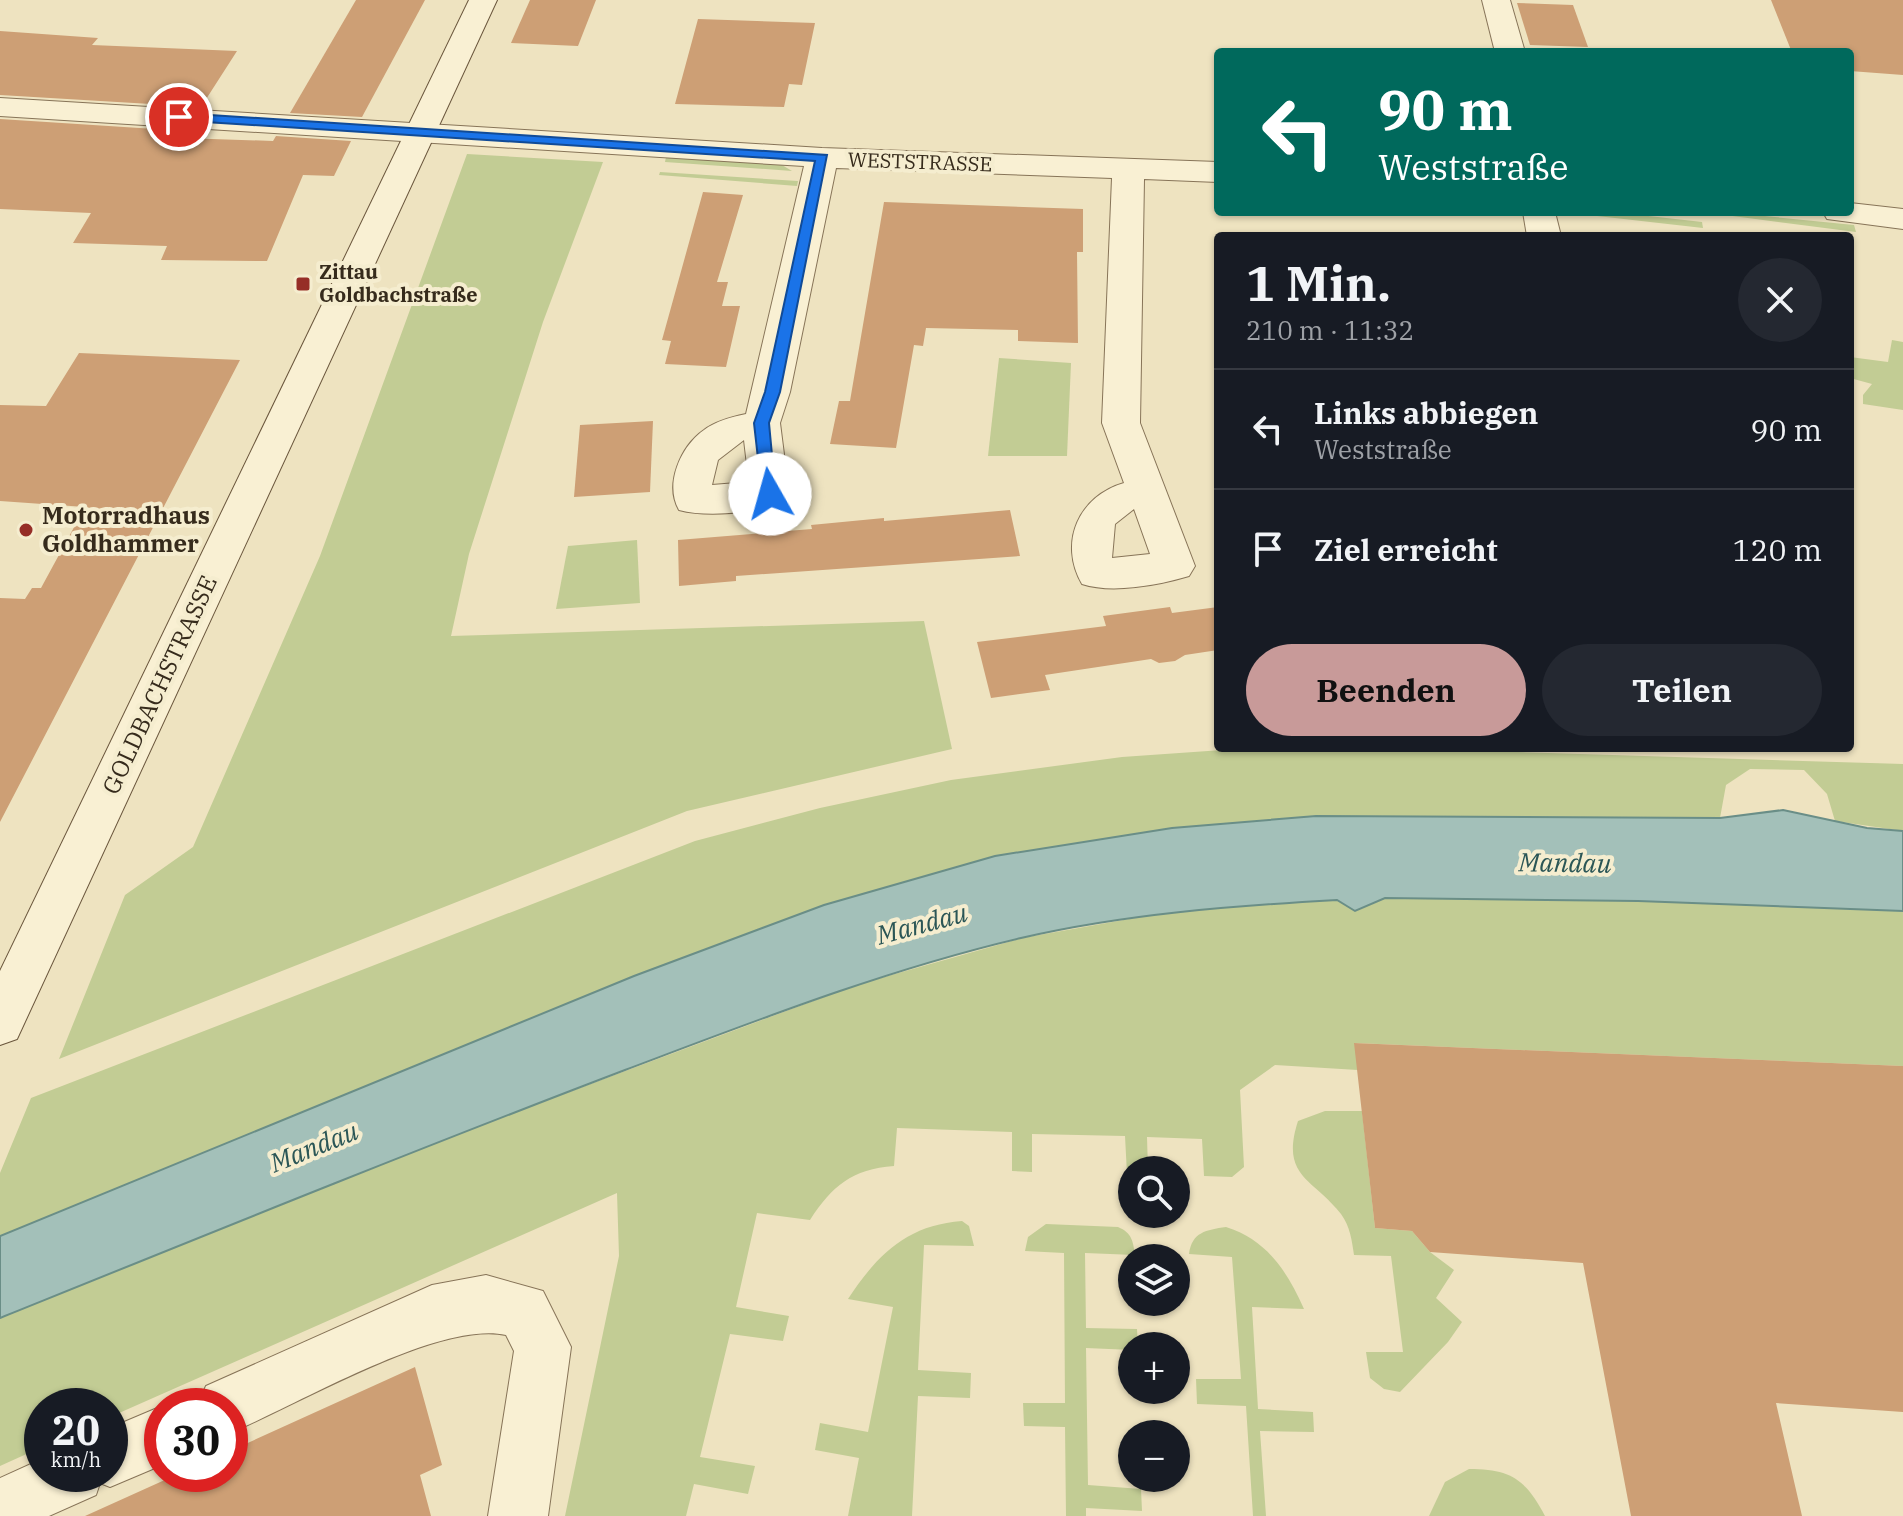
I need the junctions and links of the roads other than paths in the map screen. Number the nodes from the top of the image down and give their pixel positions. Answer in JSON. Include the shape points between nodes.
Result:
{"nodes":[{"id":1,"x":483,"y":0,"type":"edge"},
{"id":2,"x":1496,"y":0,"type":"edge"},
{"id":3,"x":1509,"y":48,"type":"edge"},
{"id":4,"x":0,"y":107,"type":"edge"},
{"id":5,"x":419,"y":131,"type":"junction"},
{"id":6,"x":822,"y":158,"type":"junction"},
{"id":7,"x":1128,"y":171,"type":"junction"},
{"id":8,"x":1214,"y":172,"type":"edge"},
{"id":9,"x":1854,"y":214,"type":"edge"},
{"id":10,"x":1903,"y":219,"type":"edge"},
{"id":11,"x":761,"y":423,"type":"dead end"},
{"id":12,"x":1147,"y":490,"type":"dead end"},
{"id":13,"x":0,"y":1023,"type":"edge"},
{"id":14,"x":248,"y":1396,"type":"edge"},
{"id":15,"x":35,"y":1492,"type":"edge"},
{"id":16,"x":0,"y":1508,"type":"edge"},
{"id":17,"x":518,"y":1516,"type":"edge"}],
"edges":[{"from":1,"to":5,"type":"street","name":"GOLDBACHSTRASSE"},
{"from":2,"to":3,"type":"street"},
{"from":4,"to":5,"type":"street","name":"WESTSTRASSE"},
{"from":5,"to":6,"type":"street","name":"WESTSTRASSE"},
{"from":5,"to":13,"type":"street","name":"GOLDBACHSTRASSE"},
{"from":6,"to":7,"type":"street","name":"WESTSTRASSE"},
{"from":6,"to":11,"type":"street"},
{"from":7,"to":8,"type":"street","name":"WESTSTRASSE"},
{"from":7,"to":12,"type":"street","via":[[1121,423]]},
{"from":9,"to":10,"type":"street"},
{"from":14,"to":17,"type":"street","via":[[432,1313],[486,1303],[523,1311],[543,1347]]},
{"from":15,"to":16,"type":"street"}]}
